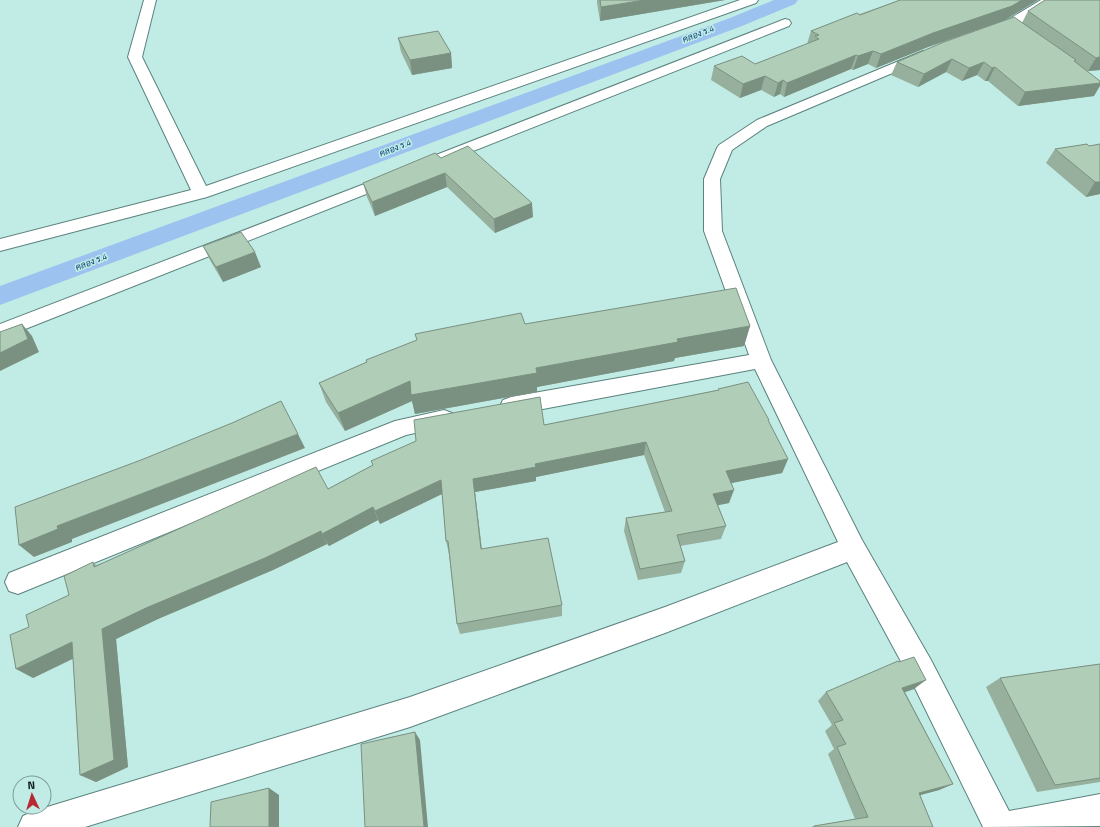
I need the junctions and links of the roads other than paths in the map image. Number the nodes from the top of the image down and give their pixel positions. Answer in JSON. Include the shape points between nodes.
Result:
{"nodes":[{"id":1,"x":150,"y":0,"type":"edge"},
{"id":2,"x":1050,"y":0,"type":"edge"},
{"id":3,"x":761,"y":10,"type":"edge"},
{"id":4,"x":975,"y":36,"type":"edge"},
{"id":5,"x":940,"y":48,"type":"edge"},
{"id":6,"x":429,"y":163,"type":"edge"},
{"id":7,"x":407,"y":172,"type":"edge"},
{"id":8,"x":201,"y":193,"type":"junction"},
{"id":9,"x":0,"y":245,"type":"edge"},
{"id":10,"x":0,"y":332,"type":"edge"},
{"id":11,"x":760,"y":360,"type":"junction"},
{"id":12,"x":488,"y":411,"type":"edge"},
{"id":13,"x":465,"y":415,"type":"edge"},
{"id":14,"x":853,"y":548,"type":"junction"},
{"id":15,"x":18,"y":582,"type":"dead end"},
{"id":16,"x":1100,"y":810,"type":"edge"},
{"id":17,"x":34,"y":827,"type":"edge"},
{"id":18,"x":1000,"y":827,"type":"edge"},
{"id":19,"x":1009,"y":827,"type":"edge"}],
"edges":[{"from":1,"to":8,"type":"street","via":[[135,57]]},
{"from":2,"to":4,"type":"street","via":[[1016,29]]},
{"from":3,"to":6,"type":"street","via":[[785,24]]},
{"from":3,"to":8,"type":"street"},
{"from":5,"to":11,"type":"street","via":[[762,123],[725,148],[712,179],[714,231]]},
{"from":7,"to":10,"type":"street"},
{"from":8,"to":9,"type":"street"},
{"from":11,"to":12,"type":"street"},
{"from":11,"to":14,"type":"street"},
{"from":13,"to":15,"type":"street","via":[[403,427]]},
{"from":14,"to":17,"type":"street","via":[[665,620],[410,712]]},
{"from":14,"to":18,"type":"street","via":[[921,670]]},
{"from":16,"to":19,"type":"street"}]}
